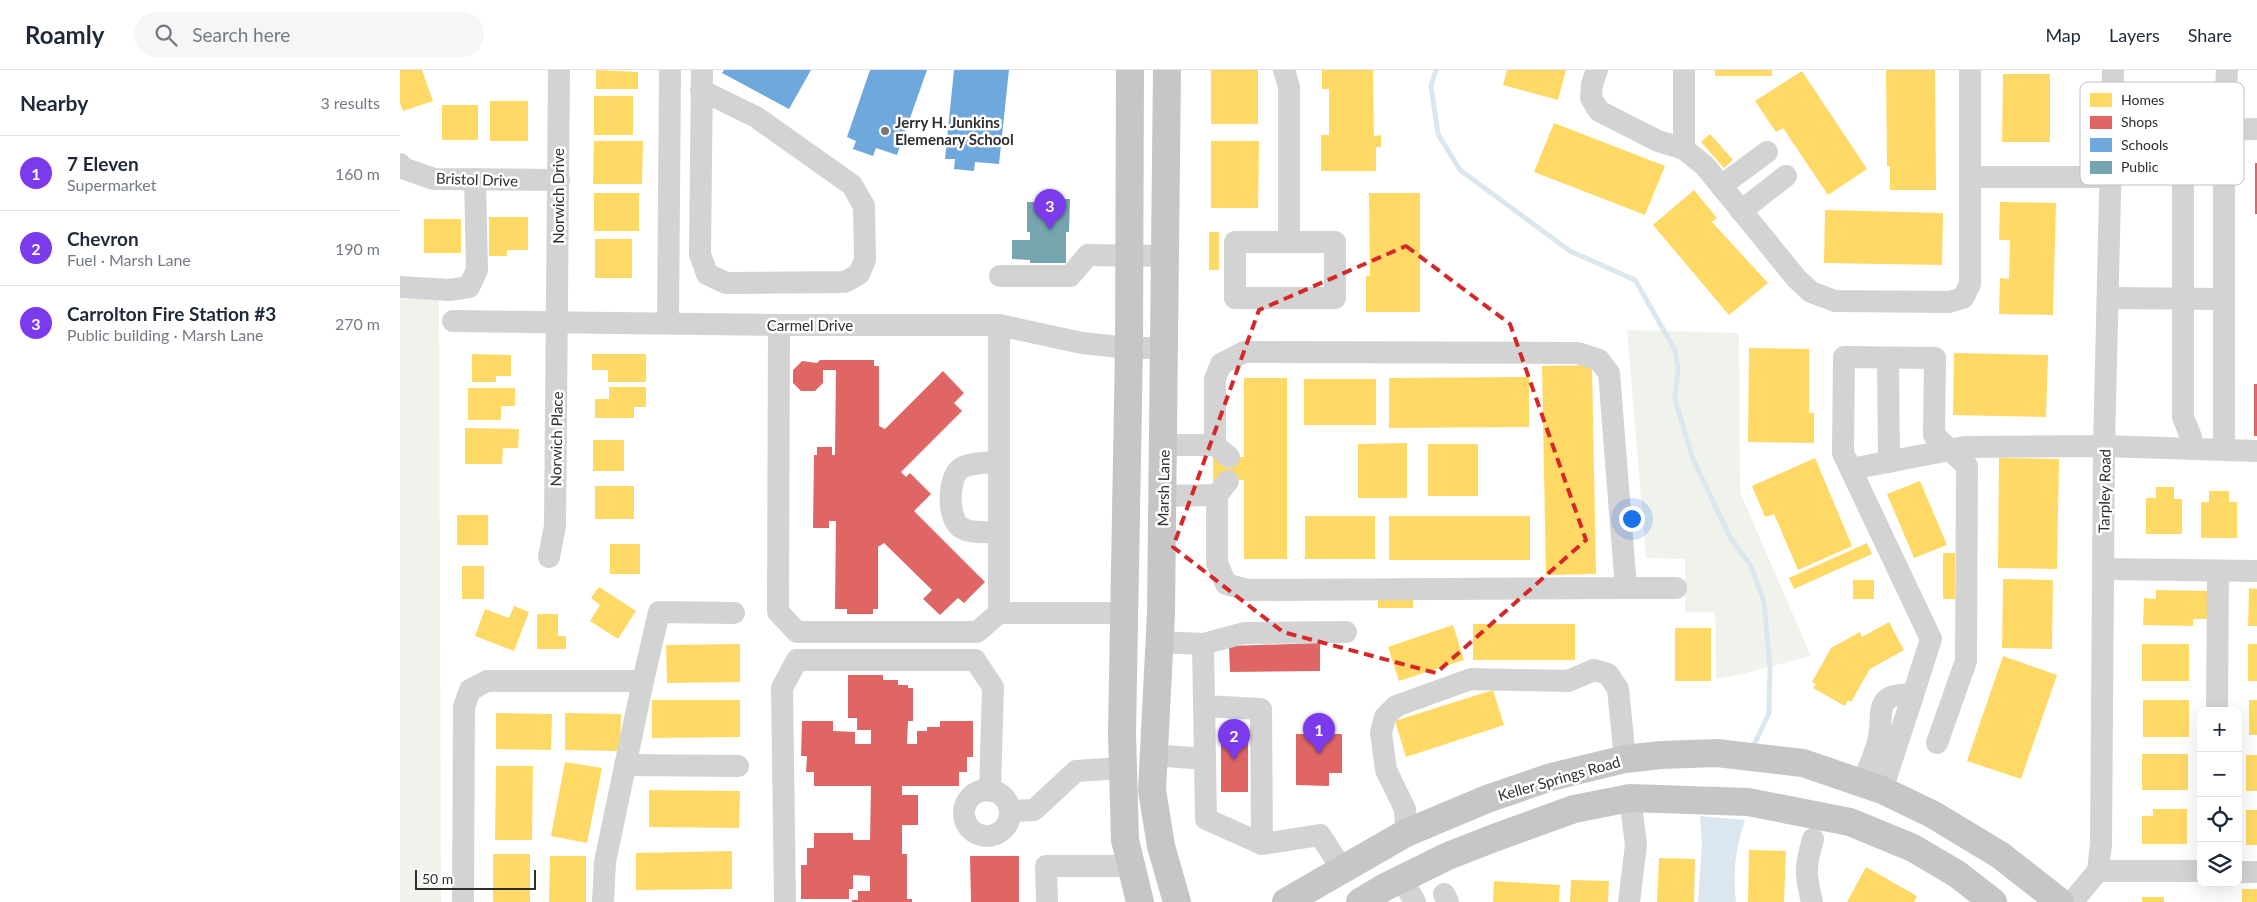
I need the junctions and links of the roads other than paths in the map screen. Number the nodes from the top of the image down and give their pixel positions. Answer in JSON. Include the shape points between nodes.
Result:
{"nodes":[{"id":1,"x":559,"y":70,"type":"edge"},
{"id":2,"x":670,"y":70,"type":"edge"},
{"id":3,"x":1130,"y":70,"type":"edge"},
{"id":4,"x":1167,"y":70,"type":"edge"},
{"id":5,"x":1284,"y":70,"type":"edge"},
{"id":6,"x":1597,"y":70,"type":"edge"},
{"id":7,"x":1684,"y":70,"type":"edge"},
{"id":8,"x":1970,"y":70,"type":"edge"},
{"id":9,"x":701,"y":80,"type":"edge"},
{"id":10,"x":2244,"y":129,"type":"edge"},
{"id":11,"x":2257,"y":129,"type":"edge"},
{"id":12,"x":1684,"y":149,"type":"junction"},
{"id":13,"x":1767,"y":152,"type":"dead end"},
{"id":14,"x":400,"y":164,"type":"edge"},
{"id":15,"x":1786,"y":176,"type":"dead end"},
{"id":16,"x":1970,"y":177,"type":"junction"},
{"id":17,"x":2080,"y":177,"type":"edge"},
{"id":18,"x":475,"y":179,"type":"junction"},
{"id":19,"x":559,"y":180,"type":"junction"},
{"id":20,"x":2111,"y":185,"type":"edge"},
{"id":21,"x":2183,"y":185,"type":"edge"},
{"id":22,"x":2224,"y":185,"type":"edge"},
{"id":23,"x":1721,"y":186,"type":"junction"},
{"id":24,"x":1741,"y":211,"type":"junction"},
{"id":25,"x":1289,"y":242,"type":"junction"},
{"id":26,"x":1128,"y":255,"type":"junction"},
{"id":27,"x":1165,"y":256,"type":"junction"},
{"id":28,"x":1000,"y":276,"type":"dead end"},
{"id":29,"x":400,"y":287,"type":"edge"},
{"id":30,"x":2108,"y":298,"type":"junction"},
{"id":31,"x":2182,"y":299,"type":"junction"},
{"id":32,"x":2224,"y":299,"type":"junction"},
{"id":33,"x":453,"y":321,"type":"dead end"},
{"id":34,"x":558,"y":321,"type":"junction"},
{"id":35,"x":668,"y":323,"type":"junction"},
{"id":36,"x":779,"y":325,"type":"junction"},
{"id":37,"x":999,"y":325,"type":"junction"},
{"id":38,"x":1128,"y":348,"type":"junction"},
{"id":39,"x":1164,"y":348,"type":"junction"},
{"id":40,"x":1888,"y":358,"type":"junction"},
{"id":41,"x":1163,"y":445,"type":"junction"},
{"id":42,"x":2104,"y":446,"type":"junction"},
{"id":43,"x":1949,"y":449,"type":"junction"},
{"id":44,"x":2190,"y":449,"type":"junction"},
{"id":45,"x":2224,"y":450,"type":"junction"},
{"id":46,"x":2257,"y":451,"type":"edge"},
{"id":47,"x":999,"y":462,"type":"junction"},
{"id":48,"x":1889,"y":462,"type":"junction"},
{"id":49,"x":1851,"y":469,"type":"junction"},
{"id":50,"x":1163,"y":496,"type":"junction"},
{"id":51,"x":999,"y":532,"type":"junction"},
{"id":52,"x":549,"y":557,"type":"dead end"},
{"id":53,"x":2103,"y":569,"type":"junction"},
{"id":54,"x":2218,"y":571,"type":"junction"},
{"id":55,"x":2257,"y":572,"type":"edge"},
{"id":56,"x":1626,"y":588,"type":"junction"},
{"id":57,"x":1676,"y":588,"type":"dead end"},
{"id":58,"x":734,"y":613,"type":"dead end"},
{"id":59,"x":999,"y":613,"type":"junction"},
{"id":60,"x":1124,"y":613,"type":"junction"},
{"id":61,"x":1966,"y":628,"type":"junction"},
{"id":62,"x":1346,"y":632,"type":"dead end"},
{"id":63,"x":1931,"y":639,"type":"junction"},
{"id":64,"x":1160,"y":642,"type":"junction"},
{"id":65,"x":1203,"y":644,"type":"junction"},
{"id":66,"x":642,"y":681,"type":"junction"},
{"id":67,"x":1204,"y":706,"type":"junction"},
{"id":68,"x":2217,"y":707,"type":"edge"},
{"id":69,"x":1937,"y":743,"type":"dead end"},
{"id":70,"x":1153,"y":755,"type":"junction"},
{"id":71,"x":1205,"y":759,"type":"junction"},
{"id":72,"x":1625,"y":759,"type":"junction"},
{"id":73,"x":626,"y":765,"type":"junction"},
{"id":74,"x":738,"y":766,"type":"dead end"},
{"id":75,"x":1122,"y":768,"type":"junction"},
{"id":76,"x":1872,"y":786,"type":"junction"},
{"id":77,"x":990,"y":791,"type":"junction"},
{"id":78,"x":1630,"y":798,"type":"junction"},
{"id":79,"x":1010,"y":811,"type":"junction"},
{"id":80,"x":1406,"y":833,"type":"junction"},
{"id":81,"x":1813,"y":839,"type":"dead end"},
{"id":82,"x":1262,"y":844,"type":"junction"},
{"id":83,"x":1130,"y":866,"type":"junction"},
{"id":84,"x":1342,"y":869,"type":"junction"},
{"id":85,"x":2098,"y":871,"type":"junction"},
{"id":86,"x":2197,"y":871,"type":"edge"},
{"id":87,"x":2242,"y":872,"type":"edge"},
{"id":88,"x":2257,"y":872,"type":"edge"},
{"id":89,"x":1410,"y":896,"type":"edge"},
{"id":90,"x":462,"y":902,"type":"edge"},
{"id":91,"x":603,"y":902,"type":"edge"},
{"id":92,"x":785,"y":902,"type":"edge"},
{"id":93,"x":1047,"y":902,"type":"edge"},
{"id":94,"x":1140,"y":902,"type":"edge"},
{"id":95,"x":1177,"y":902,"type":"edge"},
{"id":96,"x":1286,"y":902,"type":"edge"},
{"id":97,"x":1360,"y":902,"type":"edge"},
{"id":98,"x":1629,"y":902,"type":"edge"},
{"id":99,"x":1812,"y":902,"type":"edge"},
{"id":100,"x":1993,"y":902,"type":"edge"},
{"id":101,"x":2060,"y":902,"type":"edge"},
{"id":102,"x":2072,"y":902,"type":"edge"}],
"edges":[{"from":1,"to":19,"type":"street","name":"Norwich Drive"},
{"from":2,"to":35,"type":"street"},
{"from":3,"to":26,"type":"main road"},
{"from":4,"to":27,"type":"main road","name":"Marsh Lane"},
{"from":5,"to":25,"type":"street","via":[[1289,87]]},
{"from":6,"to":12,"type":"street","via":[[1591,98],[1599,111],[1658,141]]},
{"from":7,"to":12,"type":"street"},
{"from":8,"to":16,"type":"street"},
{"from":9,"to":9,"type":"street","via":[[700,254],[707,274],[726,283],[845,282],[859,274],[865,260],[864,206],[852,185]]},
{"from":10,"to":11,"type":"street"},
{"from":12,"to":23,"type":"street","via":[[1705,166]]},
{"from":13,"to":23,"type":"street"},
{"from":14,"to":18,"type":"street","name":"Bristol Drive","via":[[405,169],[434,179]]},
{"from":15,"to":24,"type":"street"},
{"from":16,"to":17,"type":"street"},
{"from":16,"to":24,"type":"street","via":[[1970,284],[1963,298],[1949,302],[1835,301],[1811,292]]},
{"from":18,"to":19,"type":"street","name":"Bristol Drive"},
{"from":18,"to":29,"type":"street","via":[[477,270],[470,287],[449,290]]},
{"from":19,"to":34,"type":"street","name":"Norwich Drive"},
{"from":20,"to":30,"type":"street","name":"Tarpley Road"},
{"from":21,"to":31,"type":"street"},
{"from":22,"to":32,"type":"street"},
{"from":23,"to":24,"type":"street"},
{"from":25,"to":25,"type":"street","via":[[1235,242],[1235,298],[1335,298],[1335,242]]},
{"from":26,"to":27,"type":"street"},
{"from":26,"to":28,"type":"street","via":[[1088,255],[1070,276]]},
{"from":26,"to":38,"type":"main road"},
{"from":27,"to":39,"type":"main road","name":"Marsh Lane"},
{"from":30,"to":31,"type":"street"},
{"from":30,"to":42,"type":"street","name":"Tarpley Road"},
{"from":31,"to":32,"type":"street"},
{"from":31,"to":44,"type":"street","via":[[2183,417],[2191,437]]},
{"from":32,"to":45,"type":"street"},
{"from":33,"to":34,"type":"street","name":"Carmel Drive"},
{"from":34,"to":35,"type":"street","name":"Carmel Drive"},
{"from":34,"to":52,"type":"street","name":"Norwich Place","via":[[555,526]]},
{"from":35,"to":36,"type":"street","name":"Carmel Drive"},
{"from":36,"to":37,"type":"street","name":"Carmel Drive"},
{"from":36,"to":59,"type":"street","via":[[778,612],[797,632],[977,632]]},
{"from":37,"to":38,"type":"street","name":"Carmel Drive","via":[[1082,344]]},
{"from":37,"to":47,"type":"street"},
{"from":38,"to":39,"type":"street","name":"Carmel Drive"},
{"from":38,"to":60,"type":"main road"},
{"from":39,"to":41,"type":"main road","name":"Marsh Lane"},
{"from":40,"to":43,"type":"street","via":[[1935,358],[1934,435]]},
{"from":40,"to":48,"type":"street"},
{"from":40,"to":49,"type":"street","via":[[1844,357],[1844,453]]},
{"from":41,"to":50,"type":"main road","name":"Marsh Lane"},
{"from":41,"to":56,"type":"street","via":[[1222,451],[1215,379],[1221,364],[1244,352],[1578,353],[1600,360],[1609,373]]},
{"from":42,"to":43,"type":"street","via":[[1965,446]]},
{"from":42,"to":44,"type":"street"},
{"from":42,"to":53,"type":"street","name":"Tarpley Road"},
{"from":43,"to":48,"type":"street"},
{"from":43,"to":61,"type":"street","via":[[1967,466]]},
{"from":44,"to":45,"type":"street"},
{"from":45,"to":46,"type":"street"},
{"from":47,"to":51,"type":"street"},
{"from":47,"to":51,"type":"street","via":[[960,468],[952,480],[951,513],[960,526],[973,531]]},
{"from":48,"to":49,"type":"street"},
{"from":49,"to":63,"type":"street"},
{"from":50,"to":56,"type":"street","via":[[1223,488],[1217,562],[1226,584],[1248,590]]},
{"from":50,"to":64,"type":"main road","name":"Marsh Lane"},
{"from":51,"to":59,"type":"street"},
{"from":53,"to":54,"type":"street"},
{"from":53,"to":85,"type":"street","name":"Tarpley Road","via":[[2101,844]]},
{"from":54,"to":55,"type":"street"},
{"from":54,"to":68,"type":"street"},
{"from":56,"to":57,"type":"street"},
{"from":58,"to":66,"type":"street","via":[[659,612]]},
{"from":59,"to":60,"type":"street"},
{"from":60,"to":75,"type":"main road"},
{"from":61,"to":63,"type":"street"},
{"from":61,"to":69,"type":"street","via":[[1966,661]]},
{"from":62,"to":65,"type":"street","via":[[1244,633]]},
{"from":63,"to":76,"type":"street","via":[[1913,695]]},
{"from":64,"to":65,"type":"street"},
{"from":64,"to":70,"type":"main road","name":"Marsh Lane"},
{"from":65,"to":67,"type":"street"},
{"from":66,"to":73,"type":"street"},
{"from":66,"to":90,"type":"street","via":[[487,681],[470,690],[464,707]]},
{"from":67,"to":71,"type":"street"},
{"from":67,"to":82,"type":"street","via":[[1261,709]]},
{"from":70,"to":71,"type":"street"},
{"from":70,"to":95,"type":"main road","name":"Marsh Lane","via":[[1152,790],[1156,818]]},
{"from":71,"to":82,"type":"street","via":[[1206,819]]},
{"from":72,"to":76,"type":"main road","name":"Keller Springs Road","via":[[1718,753],[1802,763]]},
{"from":72,"to":78,"type":"main road"},
{"from":72,"to":80,"type":"main road","name":"Keller Springs Road","via":[[1551,777],[1487,799]]},
{"from":72,"to":80,"type":"street","via":[[1618,689],[1608,674],[1594,670],[1568,681],[1471,679],[1396,706],[1385,717],[1381,732],[1386,770],[1406,809]]},
{"from":73,"to":74,"type":"street"},
{"from":73,"to":91,"type":"street","via":[[606,862]]},
{"from":75,"to":79,"type":"street","via":[[1076,771],[1034,810]]},
{"from":75,"to":83,"type":"main road","via":[[1125,840]]},
{"from":76,"to":101,"type":"main road","name":"Keller Springs Road","via":[[1932,814],[2000,855]]},
{"from":77,"to":79,"type":"street","via":[[1004,798]]},
{"from":77,"to":79,"type":"street","via":[[976,794],[966,804],[965,819],[973,831],[994,835],[1007,826]]},
{"from":77,"to":92,"type":"street","via":[[993,688],[975,660],[797,660],[782,688]]},
{"from":78,"to":89,"type":"main road","via":[[1574,809],[1476,845]]},
{"from":78,"to":98,"type":"street","via":[[1636,845]]},
{"from":78,"to":100,"type":"main road","via":[[1748,802],[1850,822],[1913,848],[1956,874]]},
{"from":80,"to":84,"type":"main road","name":"Keller Springs Road"},
{"from":81,"to":99,"type":"street","via":[[1806,864]]},
{"from":82,"to":84,"type":"street","via":[[1320,835]]},
{"from":83,"to":93,"type":"street","via":[[1046,866]]},
{"from":83,"to":94,"type":"main road"},
{"from":84,"to":96,"type":"main road","name":"Keller Springs Road"},
{"from":85,"to":86,"type":"street"},
{"from":85,"to":102,"type":"street"},
{"from":87,"to":88,"type":"street"},
{"from":89,"to":97,"type":"main road"}]}
